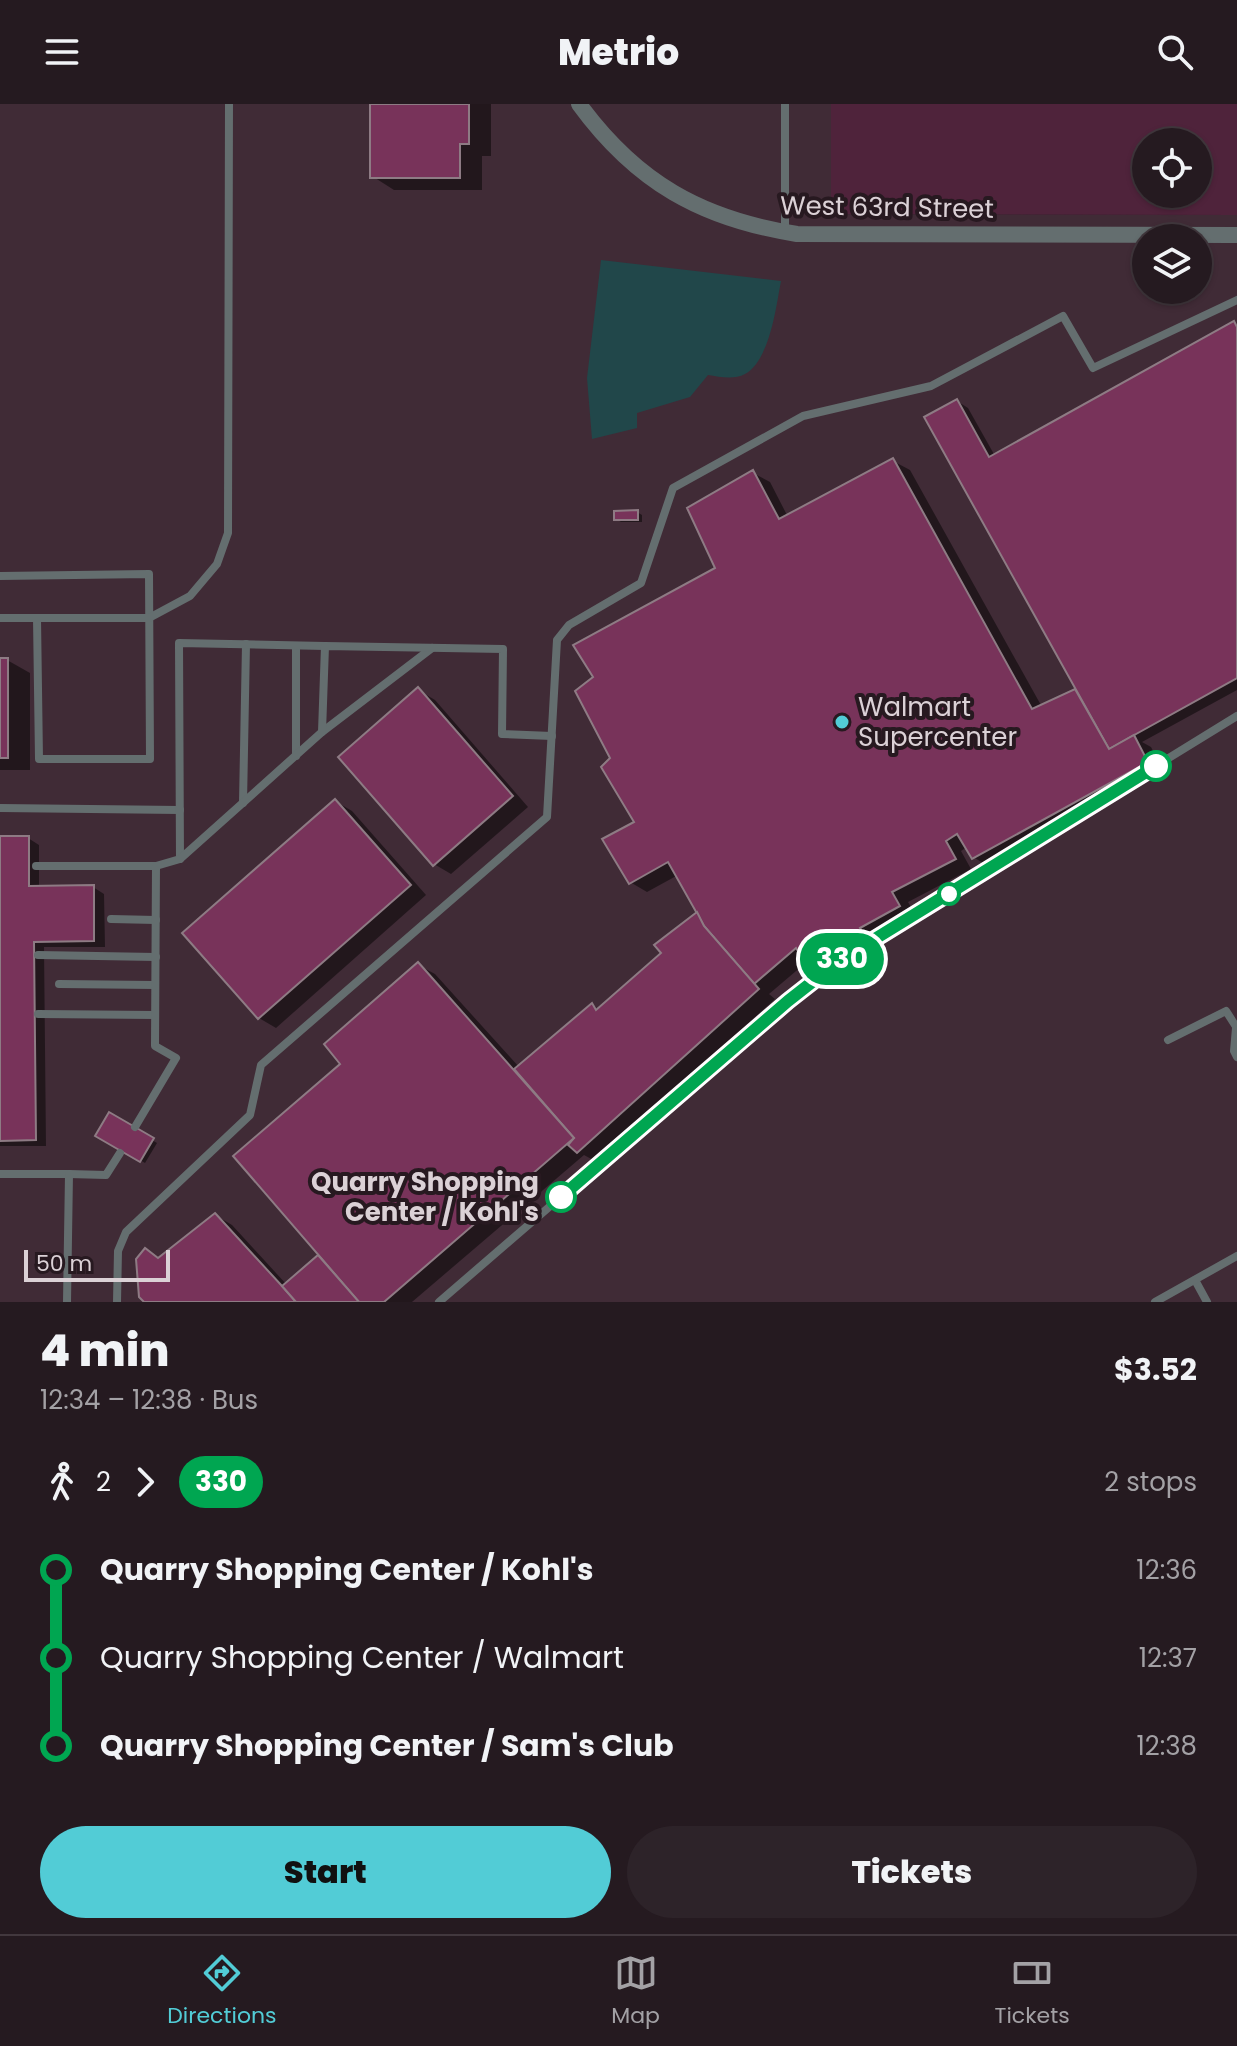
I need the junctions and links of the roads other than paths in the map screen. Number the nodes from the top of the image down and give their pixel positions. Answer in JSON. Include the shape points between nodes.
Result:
{"nodes":[{"id":1,"x":229,"y":104,"type":"edge"},
{"id":2,"x":579,"y":104,"type":"edge"},
{"id":3,"x":785,"y":104,"type":"edge"},
{"id":4,"x":785,"y":232,"type":"junction"},
{"id":5,"x":1237,"y":235,"type":"edge"},
{"id":6,"x":1237,"y":300,"type":"edge"},
{"id":7,"x":0,"y":576,"type":"edge"},
{"id":8,"x":0,"y":618,"type":"edge"},
{"id":9,"x":37,"y":618,"type":"junction"},
{"id":10,"x":149,"y":618,"type":"junction"},
{"id":11,"x":246,"y":644,"type":"junction"},
{"id":12,"x":296,"y":646,"type":"junction"},
{"id":13,"x":325,"y":646,"type":"junction"},
{"id":14,"x":432,"y":648,"type":"junction"},
{"id":15,"x":1237,"y":716,"type":"edge"},
{"id":16,"x":322,"y":732,"type":"junction"},
{"id":17,"x":552,"y":736,"type":"junction"},
{"id":18,"x":296,"y":756,"type":"junction"},
{"id":19,"x":243,"y":803,"type":"junction"},
{"id":20,"x":0,"y":808,"type":"edge"},
{"id":21,"x":180,"y":810,"type":"junction"},
{"id":22,"x":180,"y":859,"type":"junction"},
{"id":23,"x":36,"y":866,"type":"dead end"},
{"id":24,"x":156,"y":866,"type":"junction"},
{"id":25,"x":111,"y":919,"type":"dead end"},
{"id":26,"x":156,"y":920,"type":"junction"},
{"id":27,"x":38,"y":955,"type":"dead end"},
{"id":28,"x":156,"y":957,"type":"junction"},
{"id":29,"x":59,"y":984,"type":"dead end"},
{"id":30,"x":155,"y":985,"type":"junction"},
{"id":31,"x":38,"y":1014,"type":"dead end"},
{"id":32,"x":155,"y":1015,"type":"junction"},
{"id":33,"x":1237,"y":1028,"type":"edge"},
{"id":34,"x":1168,"y":1040,"type":"dead end"},
{"id":35,"x":1237,"y":1057,"type":"edge"},
{"id":36,"x":135,"y":1127,"type":"dead end"},
{"id":37,"x":120,"y":1153,"type":"dead end"},
{"id":38,"x":0,"y":1174,"type":"edge"},
{"id":39,"x":69,"y":1174,"type":"junction"},
{"id":40,"x":1237,"y":1256,"type":"edge"},
{"id":41,"x":1195,"y":1280,"type":"junction"},
{"id":42,"x":67,"y":1302,"type":"edge"},
{"id":43,"x":117,"y":1302,"type":"edge"},
{"id":44,"x":439,"y":1302,"type":"edge"},
{"id":45,"x":1155,"y":1302,"type":"edge"},
{"id":46,"x":1207,"y":1302,"type":"edge"}],
"edges":[{"from":1,"to":10,"type":"lane","via":[[228,533],[217,564],[190,596]]},
{"from":2,"to":4,"type":"street","name":"West 63rd Street","via":[[622,156],[687,203]]},
{"from":3,"to":4,"type":"lane"},
{"from":4,"to":5,"type":"street","name":"West 63rd Street"},
{"from":6,"to":17,"type":"lane","via":[[1093,368],[1063,316],[931,386],[803,416],[673,488],[641,583],[569,625],[557,640]]},
{"from":7,"to":10,"type":"lane","via":[[149,574]]},
{"from":8,"to":9,"type":"lane"},
{"from":9,"to":10,"type":"lane"},
{"from":9,"to":10,"type":"lane","via":[[39,759],[94,760],[150,759]]},
{"from":11,"to":12,"type":"lane"},
{"from":11,"to":19,"type":"lane"},
{"from":11,"to":21,"type":"lane","via":[[179,643]]},
{"from":12,"to":13,"type":"lane"},
{"from":12,"to":18,"type":"lane"},
{"from":13,"to":14,"type":"lane"},
{"from":13,"to":16,"type":"lane"},
{"from":14,"to":16,"type":"lane"},
{"from":14,"to":17,"type":"lane","via":[[503,649],[502,734]]},
{"from":15,"to":44,"type":"lane","via":[[839,961]]},
{"from":16,"to":18,"type":"lane"},
{"from":17,"to":43,"type":"lane","via":[[547,817],[261,1065],[250,1115],[126,1232],[118,1251]]},
{"from":18,"to":19,"type":"lane"},
{"from":19,"to":22,"type":"lane"},
{"from":20,"to":21,"type":"lane"},
{"from":21,"to":22,"type":"lane"},
{"from":22,"to":24,"type":"lane"},
{"from":23,"to":24,"type":"lane"},
{"from":24,"to":26,"type":"lane"},
{"from":25,"to":26,"type":"lane"},
{"from":26,"to":28,"type":"lane"},
{"from":27,"to":28,"type":"lane"},
{"from":28,"to":30,"type":"lane"},
{"from":29,"to":30,"type":"lane"},
{"from":30,"to":32,"type":"lane"},
{"from":31,"to":32,"type":"lane"},
{"from":32,"to":36,"type":"lane","via":[[155,1046],[176,1058]]},
{"from":33,"to":34,"type":"lane","via":[[1226,1011]]},
{"from":33,"to":35,"type":"lane"},
{"from":37,"to":39,"type":"lane","via":[[106,1175]]},
{"from":38,"to":39,"type":"lane"},
{"from":39,"to":42,"type":"lane"},
{"from":40,"to":41,"type":"lane"},
{"from":41,"to":45,"type":"lane"},
{"from":41,"to":46,"type":"lane"}]}
